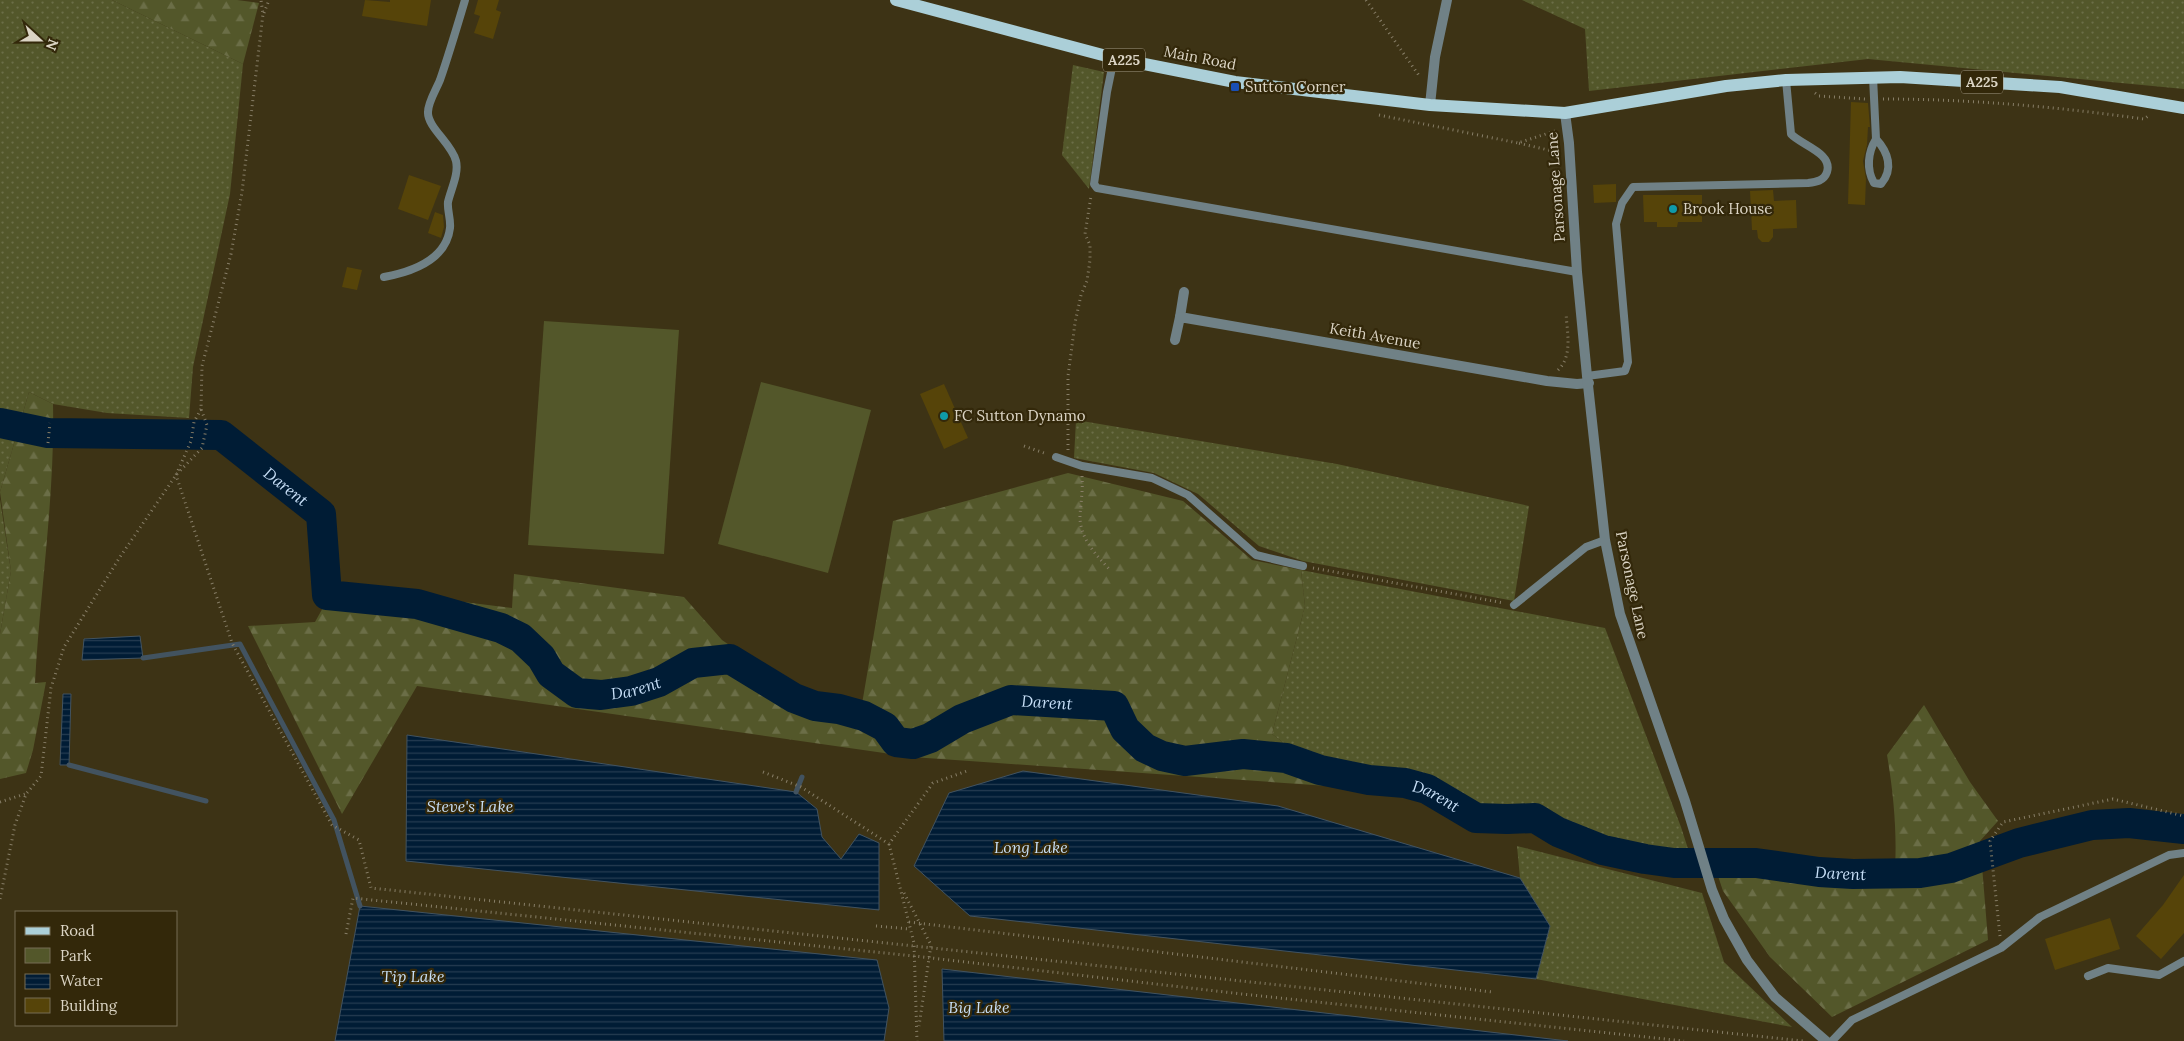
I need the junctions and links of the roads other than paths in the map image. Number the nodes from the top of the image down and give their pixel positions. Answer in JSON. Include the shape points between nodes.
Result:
{"nodes":[{"id":1,"x":465,"y":0,"type":"edge"},
{"id":2,"x":896,"y":0,"type":"edge"},
{"id":3,"x":1447,"y":0,"type":"edge"},
{"id":4,"x":1114,"y":58,"type":"junction"},
{"id":5,"x":1873,"y":77,"type":"junction"},
{"id":6,"x":1786,"y":80,"type":"junction"},
{"id":7,"x":1430,"y":105,"type":"junction"},
{"id":8,"x":2184,"y":108,"type":"edge"},
{"id":9,"x":1564,"y":112,"type":"junction"},
{"id":10,"x":1876,"y":139,"type":"junction"},
{"id":11,"x":1577,"y":272,"type":"junction"},
{"id":12,"x":384,"y":277,"type":"dead end"},
{"id":13,"x":1184,"y":292,"type":"dead end"},
{"id":14,"x":1180,"y":317,"type":"junction"},
{"id":15,"x":1175,"y":340,"type":"dead end"},
{"id":16,"x":1588,"y":379,"type":"junction"},
{"id":17,"x":1056,"y":458,"type":"road end"},
{"id":18,"x":1605,"y":540,"type":"junction"},
{"id":19,"x":1303,"y":566,"type":"road end"},
{"id":20,"x":1514,"y":605,"type":"road end"},
{"id":21,"x":2184,"y":853,"type":"edge"},
{"id":22,"x":2184,"y":961,"type":"edge"},
{"id":23,"x":2088,"y":976,"type":"dead end"},
{"id":24,"x":1826,"y":1041,"type":"edge"},
{"id":25,"x":1832,"y":1041,"type":"edge"}],
"edges":[{"from":1,"to":12,"type":"lane","via":[[428,111],[428,120],[450,147],[456,162],[448,204],[450,230],[444,244],[422,266]]},
{"from":2,"to":4,"type":"main road","name":"Main Road","number":"A225"},
{"from":3,"to":7,"type":"street","via":[[1435,57]]},
{"from":4,"to":7,"type":"main road","name":"Main Road","number":"A225","via":[[1235,82]]},
{"from":4,"to":11,"type":"lane","via":[[1094,184],[1097,188]]},
{"from":5,"to":6,"type":"main road","number":"A225"},
{"from":5,"to":8,"type":"main road","number":"A225","via":[[2060,87]]},
{"from":5,"to":10,"type":"lane"},
{"from":6,"to":9,"type":"main road","number":"A225","via":[[1726,86]]},
{"from":6,"to":16,"type":"lane","via":[[1791,134],[1828,162],[1824,177],[1818,182],[1808,183],[1633,187],[1622,203],[1616,224],[1628,362],[1625,372]]},
{"from":7,"to":9,"type":"main road","name":"Main Road","number":"A225"},
{"from":9,"to":11,"type":"street","name":"Parsonage Lane","via":[[1570,144]]},
{"from":10,"to":10,"type":"lane","via":[[1885,149],[1889,163],[1887,177],[1881,184],[1874,183],[1869,174],[1870,150]]},
{"from":11,"to":16,"type":"street","name":"Parsonage Lane"},
{"from":13,"to":14,"type":"street"},
{"from":14,"to":15,"type":"street"},
{"from":14,"to":16,"type":"street","name":"Keith Avenue","via":[[1547,381],[1577,384]]},
{"from":16,"to":18,"type":"street","name":"Parsonage Lane"},
{"from":17,"to":19,"type":"lane","via":[[1082,466],[1152,478],[1188,495],[1256,555]]},
{"from":18,"to":20,"type":"lane","via":[[1586,547]]},
{"from":18,"to":24,"type":"street","name":"Parsonage Lane","via":[[1620,614],[1724,919],[1747,960],[1775,997]]},
{"from":21,"to":25,"type":"lane","via":[[2169,855],[2040,917],[2001,948],[1852,1020]]},
{"from":22,"to":23,"type":"lane","via":[[2159,976],[2108,968]]}]}
